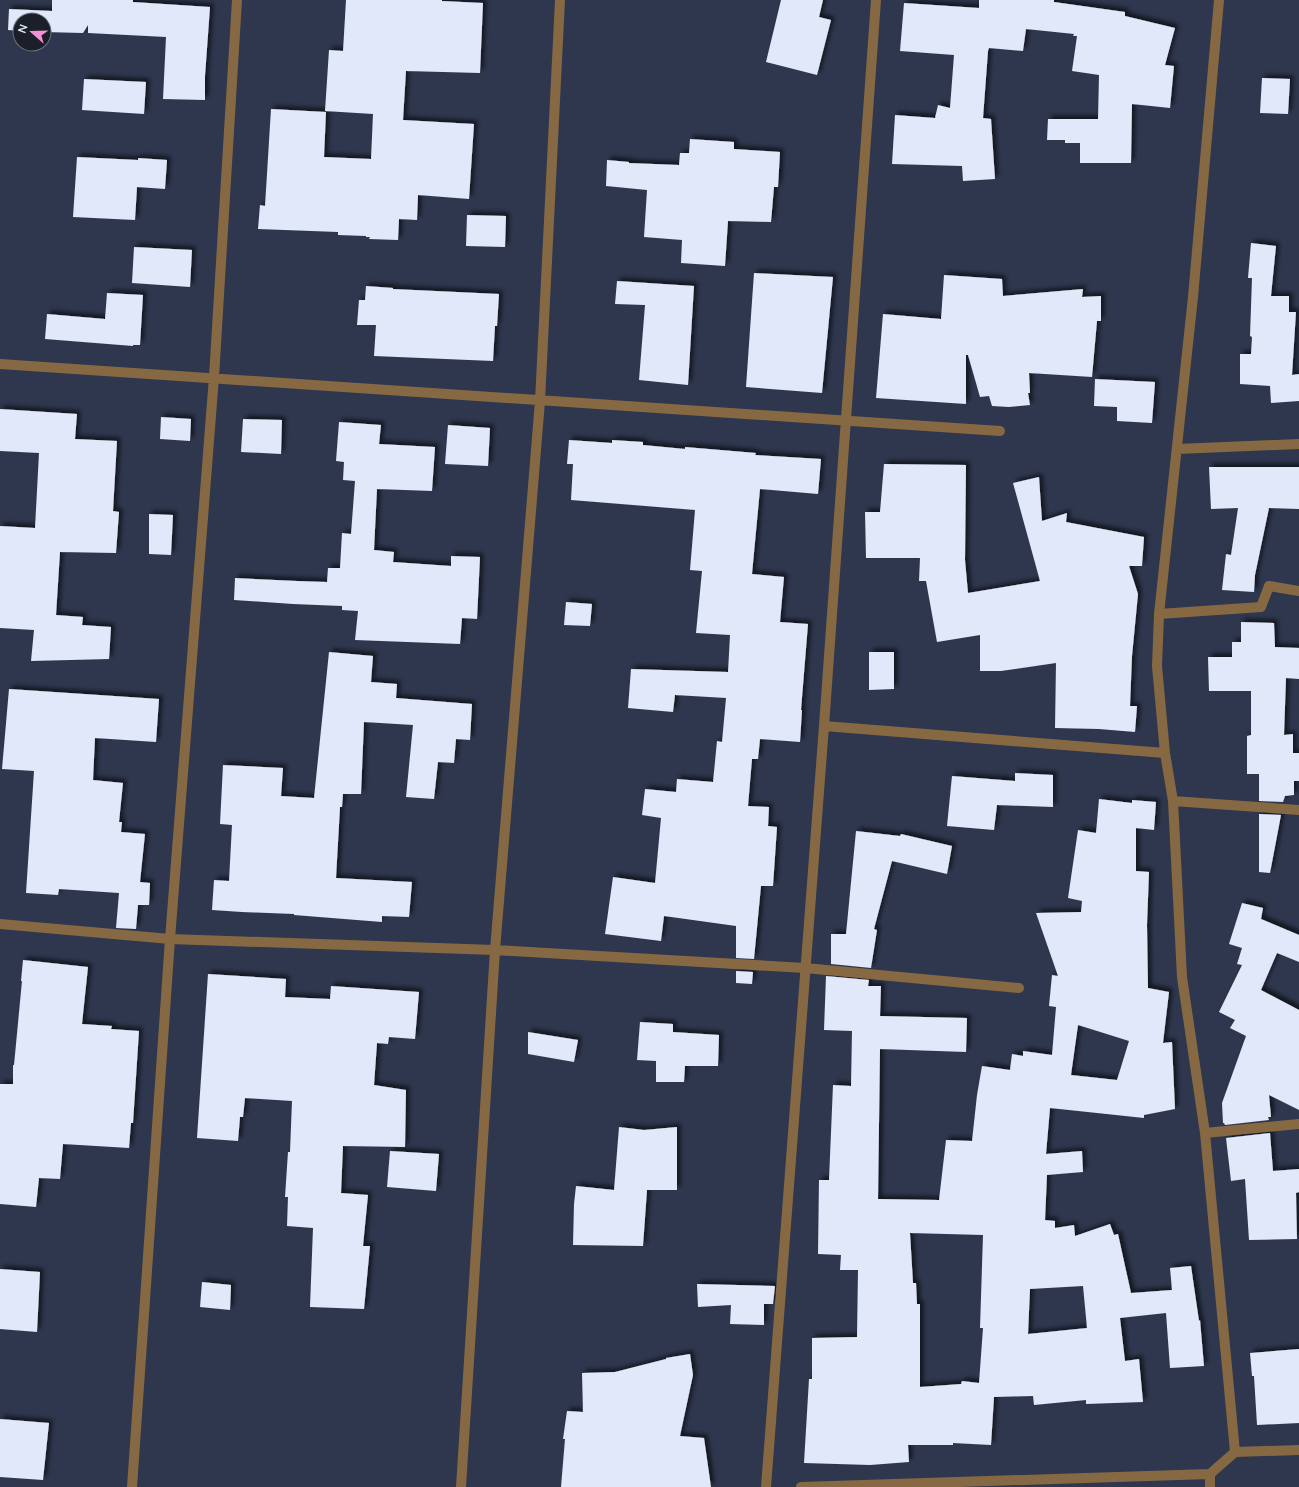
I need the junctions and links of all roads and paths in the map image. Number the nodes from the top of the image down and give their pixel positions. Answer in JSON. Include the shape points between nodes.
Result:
{"nodes":[{"id":1,"x":237,"y":0,"type":"edge"},
{"id":2,"x":560,"y":0,"type":"edge"},
{"id":3,"x":876,"y":0,"type":"edge"},
{"id":4,"x":1219,"y":0,"type":"edge"},
{"id":5,"x":0,"y":364,"type":"edge"},
{"id":6,"x":214,"y":377,"type":"junction"},
{"id":7,"x":540,"y":401,"type":"junction"},
{"id":8,"x":845,"y":421,"type":"junction"},
{"id":9,"x":1000,"y":431,"type":"dead end"},
{"id":10,"x":1299,"y":444,"type":"edge"},
{"id":11,"x":1177,"y":449,"type":"junction"},
{"id":12,"x":1299,"y":591,"type":"edge"},
{"id":13,"x":1159,"y":614,"type":"junction"},
{"id":14,"x":824,"y":726,"type":"junction"},
{"id":15,"x":1165,"y":753,"type":"junction"},
{"id":16,"x":1173,"y":801,"type":"junction"},
{"id":17,"x":1299,"y":810,"type":"edge"},
{"id":18,"x":0,"y":924,"type":"edge"},
{"id":19,"x":170,"y":939,"type":"junction"},
{"id":20,"x":495,"y":950,"type":"junction"},
{"id":21,"x":805,"y":968,"type":"junction"},
{"id":22,"x":1019,"y":988,"type":"dead end"},
{"id":23,"x":1299,"y":1124,"type":"edge"},
{"id":24,"x":1205,"y":1133,"type":"junction"},
{"id":25,"x":1299,"y":1450,"type":"edge"},
{"id":26,"x":1235,"y":1452,"type":"junction"},
{"id":27,"x":1210,"y":1474,"type":"junction"},
{"id":28,"x":132,"y":1487,"type":"edge"},
{"id":29,"x":461,"y":1487,"type":"edge"},
{"id":30,"x":766,"y":1487,"type":"edge"},
{"id":31,"x":801,"y":1487,"type":"edge"},
{"id":32,"x":1210,"y":1487,"type":"edge"}],
"edges":[{"from":1,"to":6,"type":"street"},
{"from":2,"to":7,"type":"street"},
{"from":3,"to":8,"type":"street"},
{"from":4,"to":11,"type":"street"},
{"from":5,"to":6,"type":"street"},
{"from":6,"to":7,"type":"street"},
{"from":6,"to":19,"type":"street"},
{"from":7,"to":8,"type":"street"},
{"from":7,"to":20,"type":"street"},
{"from":8,"to":9,"type":"street"},
{"from":8,"to":14,"type":"street"},
{"from":10,"to":11,"type":"street"},
{"from":11,"to":13,"type":"street"},
{"from":12,"to":13,"type":"street","via":[[1268,586],[1262,607]]},
{"from":13,"to":15,"type":"street","via":[[1157,666]]},
{"from":14,"to":15,"type":"street"},
{"from":14,"to":21,"type":"street"},
{"from":15,"to":16,"type":"street"},
{"from":16,"to":17,"type":"street"},
{"from":16,"to":24,"type":"street","via":[[1182,977]]},
{"from":18,"to":19,"type":"street"},
{"from":19,"to":20,"type":"street"},
{"from":19,"to":28,"type":"street"},
{"from":20,"to":21,"type":"street"},
{"from":20,"to":29,"type":"street"},
{"from":21,"to":22,"type":"street"},
{"from":21,"to":30,"type":"street"},
{"from":23,"to":24,"type":"street"},
{"from":24,"to":26,"type":"street"},
{"from":25,"to":26,"type":"street"},
{"from":26,"to":27,"type":"street"},
{"from":27,"to":31,"type":"street"},
{"from":27,"to":32,"type":"street"}]}
